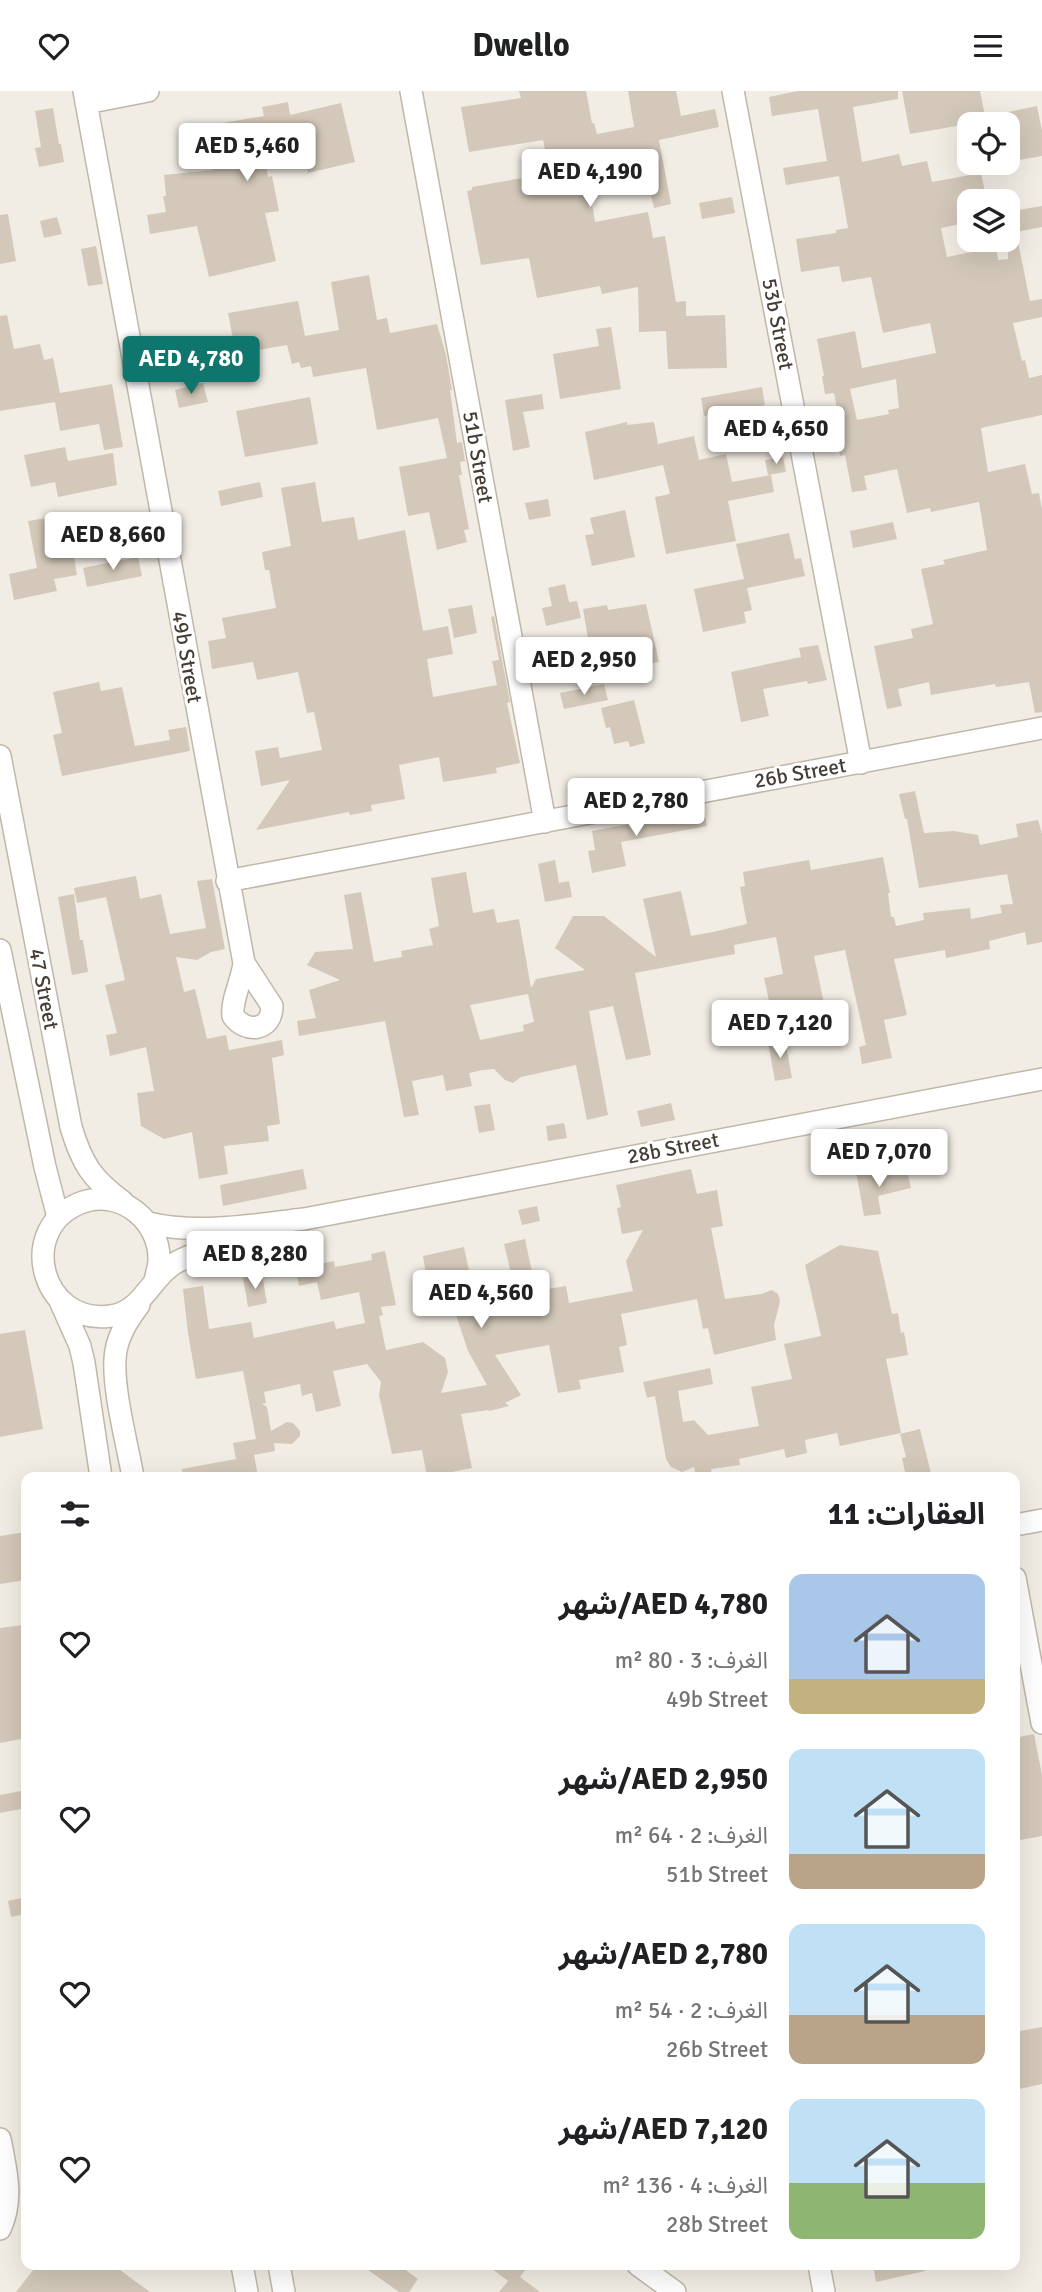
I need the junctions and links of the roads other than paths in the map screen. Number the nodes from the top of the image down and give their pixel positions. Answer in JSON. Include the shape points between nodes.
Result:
{"nodes":[{"id":1,"x":148,"y":91,"type":"edge"},
{"id":2,"x":411,"y":91,"type":"edge"},
{"id":3,"x":733,"y":91,"type":"edge"},
{"id":4,"x":85,"y":97,"type":"edge"},
{"id":5,"x":1042,"y":728,"type":"edge"},
{"id":6,"x":0,"y":756,"type":"edge"},
{"id":7,"x":860,"y":763,"type":"junction"},
{"id":8,"x":545,"y":822,"type":"junction"},
{"id":9,"x":227,"y":881,"type":"junction"},
{"id":10,"x":0,"y":950,"type":"edge"},
{"id":11,"x":244,"y":963,"type":"dead end"},
{"id":12,"x":1042,"y":1079,"type":"edge"},
{"id":13,"x":125,"y":1204,"type":"junction"},
{"id":14,"x":58,"y":1217,"type":"junction"},
{"id":15,"x":304,"y":1219,"type":"junction"},
{"id":16,"x":148,"y":1223,"type":"junction"},
{"id":17,"x":150,"y":1289,"type":"junction"},
{"id":18,"x":60,"y":1301,"type":"junction"},
{"id":19,"x":100,"y":1472,"type":"edge"},
{"id":20,"x":133,"y":1472,"type":"edge"},
{"id":21,"x":1042,"y":1520,"type":"edge"},
{"id":22,"x":1020,"y":1524,"type":"edge"},
{"id":23,"x":1020,"y":1605,"type":"edge"},
{"id":24,"x":1042,"y":1723,"type":"edge"},
{"id":25,"x":0,"y":2139,"type":"edge"},
{"id":26,"x":0,"y":2229,"type":"edge"},
{"id":27,"x":243,"y":2270,"type":"edge"},
{"id":28,"x":280,"y":2270,"type":"edge"},
{"id":29,"x":645,"y":2270,"type":"edge"},
{"id":30,"x":820,"y":2270,"type":"edge"},
{"id":31,"x":247,"y":2292,"type":"edge"},
{"id":32,"x":284,"y":2292,"type":"edge"},
{"id":33,"x":675,"y":2292,"type":"edge"},
{"id":34,"x":824,"y":2292,"type":"edge"}],
"edges":[{"from":1,"to":4,"type":"street"},
{"from":2,"to":8,"type":"street","name":"51b Street"},
{"from":3,"to":7,"type":"street","name":"53b Street"},
{"from":4,"to":9,"type":"street","name":"49b Street"},
{"from":5,"to":7,"type":"street","name":"26b Street"},
{"from":6,"to":13,"type":"street","name":"47 Street","via":[[71,1127],[87,1168]]},
{"from":7,"to":8,"type":"street","name":"26b Street"},
{"from":8,"to":9,"type":"street","name":"26b Street"},
{"from":9,"to":11,"type":"street","name":"49b Street"},
{"from":10,"to":14,"type":"street","name":"47 Street"},
{"from":12,"to":15,"type":"street","name":"28b Street"},
{"from":13,"to":14,"type":"street","via":[[104,1199],[85,1202]]},
{"from":13,"to":16,"type":"street"},
{"from":14,"to":18,"type":"street","via":[[42,1255],[44,1272]]},
{"from":15,"to":16,"type":"street","name":"28b Street","via":[[185,1229]]},
{"from":15,"to":17,"type":"street","name":"28b Street","via":[[173,1264]]},
{"from":16,"to":17,"type":"street","via":[[157,1241],[159,1261]]},
{"from":17,"to":18,"type":"street","via":[[131,1309],[113,1315],[94,1316]]},
{"from":17,"to":20,"type":"street","via":[[120,1335],[115,1358]]},
{"from":18,"to":19,"type":"street","via":[[80,1346]]},
{"from":21,"to":22,"type":"street"},
{"from":23,"to":24,"type":"street"},
{"from":25,"to":26,"type":"street","via":[[8,2178]]},
{"from":27,"to":31,"type":"street"},
{"from":28,"to":32,"type":"street"},
{"from":29,"to":33,"type":"street"},
{"from":30,"to":34,"type":"street"}]}
